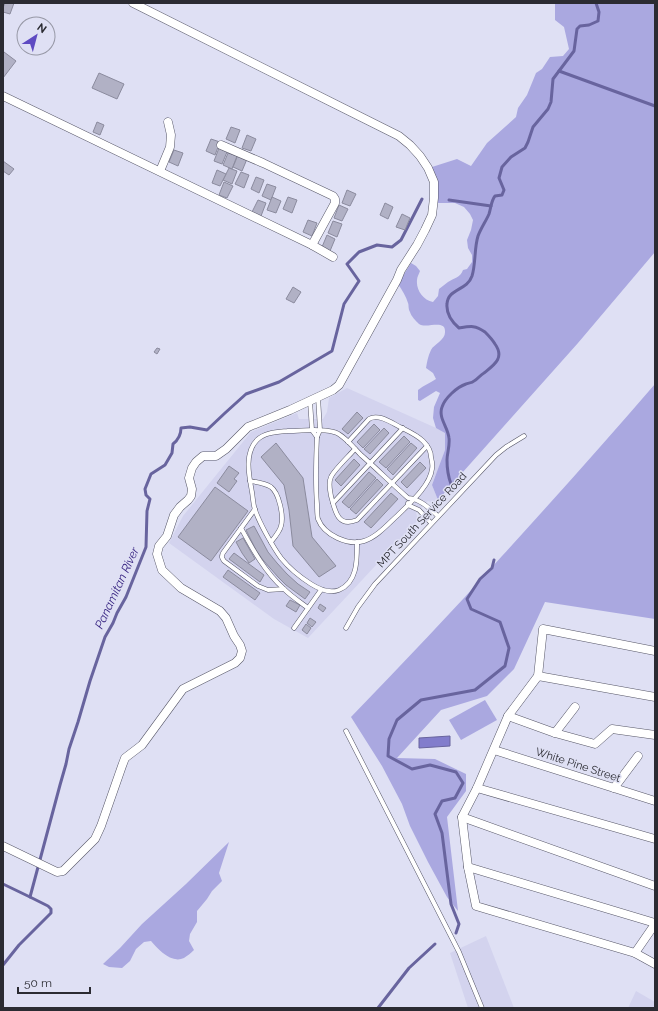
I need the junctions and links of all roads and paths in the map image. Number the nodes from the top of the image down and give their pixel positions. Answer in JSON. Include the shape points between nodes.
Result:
{"nodes":[{"id":1,"x":133,"y":3,"type":"edge"},
{"id":2,"x":3,"y":96,"type":"edge"},
{"id":3,"x":168,"y":122,"type":"dead end"},
{"id":4,"x":221,"y":145,"type":"dead end"},
{"id":5,"x":160,"y":171,"type":"junction"},
{"id":6,"x":312,"y":245,"type":"junction"},
{"id":7,"x":333,"y":257,"type":"dead end"},
{"id":8,"x":318,"y":397,"type":"junction"},
{"id":9,"x":310,"y":401,"type":"junction"},
{"id":10,"x":402,"y":428,"type":"junction"},
{"id":11,"x":312,"y":430,"type":"junction"},
{"id":12,"x":320,"y":430,"type":"junction"},
{"id":13,"x":524,"y":436,"type":"dead end"},
{"id":14,"x":317,"y":437,"type":"junction"},
{"id":15,"x":348,"y":442,"type":"junction"},
{"id":16,"x":427,"y":446,"type":"junction"},
{"id":17,"x":356,"y":449,"type":"junction"},
{"id":18,"x":370,"y":463,"type":"junction"},
{"id":19,"x":250,"y":481,"type":"junction"},
{"id":20,"x":392,"y":484,"type":"junction"},
{"id":21,"x":408,"y":498,"type":"junction"},
{"id":22,"x":414,"y":499,"type":"junction"},
{"id":23,"x":333,"y":503,"type":"junction"},
{"id":24,"x":408,"y":505,"type":"junction"},
{"id":25,"x":255,"y":509,"type":"junction"},
{"id":26,"x":438,"y":516,"type":"junction"},
{"id":27,"x":431,"y":524,"type":"junction"},
{"id":28,"x":241,"y":528,"type":"junction"},
{"id":29,"x":271,"y":542,"type":"junction"},
{"id":30,"x":357,"y":542,"type":"junction"},
{"id":31,"x":284,"y":589,"type":"junction"},
{"id":32,"x":321,"y":590,"type":"junction"},
{"id":33,"x":308,"y":608,"type":"junction"},
{"id":34,"x":294,"y":628,"type":"dead end"},
{"id":35,"x":346,"y":628,"type":"dead end"},
{"id":36,"x":655,"y":651,"type":"edge"},
{"id":37,"x":538,"y":676,"type":"junction"},
{"id":38,"x":655,"y":697,"type":"edge"},
{"id":39,"x":574,"y":707,"type":"dead end"},
{"id":40,"x":508,"y":716,"type":"junction"},
{"id":41,"x":346,"y":731,"type":"dead end"},
{"id":42,"x":555,"y":733,"type":"junction"},
{"id":43,"x":655,"y":735,"type":"edge"},
{"id":44,"x":494,"y":750,"type":"junction"},
{"id":45,"x":638,"y":756,"type":"dead end"},
{"id":46,"x":477,"y":788,"type":"junction"},
{"id":47,"x":614,"y":788,"type":"junction"},
{"id":48,"x":654,"y":798,"type":"edge"},
{"id":49,"x":462,"y":817,"type":"junction"},
{"id":50,"x":655,"y":839,"type":"edge"},
{"id":51,"x":3,"y":846,"type":"edge"},
{"id":52,"x":468,"y":867,"type":"junction"},
{"id":53,"x":655,"y":886,"type":"edge"},
{"id":54,"x":655,"y":923,"type":"edge"},
{"id":55,"x":635,"y":953,"type":"junction"},
{"id":56,"x":655,"y":964,"type":"edge"},
{"id":57,"x":482,"y":1008,"type":"edge"}],
"edges":[{"from":1,"to":8,"type":"street","via":[[399,136],[420,156],[428,168],[434,182],[434,198],[432,215],[425,230],[343,378],[333,390]]},
{"from":2,"to":5,"type":"street"},
{"from":3,"to":5,"type":"street","via":[[170,147]]},
{"from":4,"to":6,"type":"street","via":[[334,197],[334,203]]},
{"from":5,"to":6,"type":"street"},
{"from":6,"to":7,"type":"street"},
{"from":8,"to":9,"type":"street"},
{"from":8,"to":12,"type":"lane"},
{"from":9,"to":11,"type":"lane"},
{"from":9,"to":51,"type":"street","via":[[252,425],[226,450],[216,456],[203,456],[196,462],[189,478],[191,496],[174,515],[167,536],[159,546],[157,554],[162,570],[181,588],[220,611],[226,618],[240,645],[240,658],[183,689],[142,745],[125,758],[95,838],[63,871],[57,872]]},
{"from":10,"to":15,"type":"lane","via":[[379,417],[372,417]]},
{"from":10,"to":16,"type":"lane","via":[[420,438]]},
{"from":10,"to":18,"type":"lane"},
{"from":11,"to":12,"type":"lane"},
{"from":11,"to":14,"type":"lane"},
{"from":11,"to":19,"type":"lane","via":[[274,432],[259,438],[250,452]]},
{"from":12,"to":14,"type":"lane"},
{"from":12,"to":15,"type":"lane","via":[[336,432]]},
{"from":13,"to":26,"type":"lane","name":"MPT South Service Road","via":[[496,455]]},
{"from":14,"to":30,"type":"lane","via":[[318,519],[325,529],[336,537]]},
{"from":15,"to":17,"type":"lane"},
{"from":16,"to":20,"type":"lane"},
{"from":16,"to":22,"type":"lane","via":[[431,454],[432,470],[426,485]]},
{"from":17,"to":18,"type":"lane"},
{"from":17,"to":23,"type":"lane","via":[[330,479]]},
{"from":18,"to":20,"type":"lane"},
{"from":18,"to":23,"type":"lane"},
{"from":19,"to":25,"type":"lane"},
{"from":19,"to":29,"type":"lane","via":[[267,485],[278,496],[282,523]]},
{"from":20,"to":21,"type":"lane"},
{"from":20,"to":23,"type":"lane","via":[[353,522],[341,520],[335,512]]},
{"from":21,"to":22,"type":"lane"},
{"from":21,"to":24,"type":"lane"},
{"from":22,"to":24,"type":"lane"},
{"from":22,"to":26,"type":"lane"},
{"from":24,"to":27,"type":"lane","via":[[418,510]]},
{"from":24,"to":30,"type":"lane","via":[[378,533],[365,541]]},
{"from":25,"to":28,"type":"lane"},
{"from":25,"to":29,"type":"lane"},
{"from":26,"to":27,"type":"lane","name":"MPT South Service Road"},
{"from":27,"to":35,"type":"lane","name":"MPT South Service Road","via":[[369,591]]},
{"from":28,"to":31,"type":"lane","via":[[267,571]]},
{"from":28,"to":31,"type":"lane","via":[[223,553],[224,561],[258,586],[268,590]]},
{"from":29,"to":32,"type":"lane","via":[[289,567],[305,581]]},
{"from":30,"to":32,"type":"lane","via":[[356,567],[347,585],[330,592]]},
{"from":31,"to":33,"type":"lane"},
{"from":32,"to":33,"type":"lane"},
{"from":33,"to":34,"type":"lane"},
{"from":36,"to":37,"type":"street","via":[[543,629]]},
{"from":37,"to":38,"type":"street"},
{"from":37,"to":40,"type":"street"},
{"from":39,"to":42,"type":"street"},
{"from":40,"to":42,"type":"street"},
{"from":40,"to":44,"type":"street"},
{"from":41,"to":57,"type":"lane","via":[[459,952]]},
{"from":42,"to":43,"type":"street","via":[[595,744],[612,729]]},
{"from":44,"to":46,"type":"street"},
{"from":44,"to":47,"type":"street","name":"White Pine Street"},
{"from":45,"to":47,"type":"street"},
{"from":46,"to":49,"type":"street"},
{"from":46,"to":50,"type":"street"},
{"from":47,"to":48,"type":"street","name":"White Pine Street"},
{"from":49,"to":52,"type":"street"},
{"from":49,"to":53,"type":"street"},
{"from":52,"to":54,"type":"street"},
{"from":52,"to":55,"type":"street","via":[[476,906]]},
{"from":54,"to":55,"type":"street"},
{"from":55,"to":56,"type":"street"}]}
